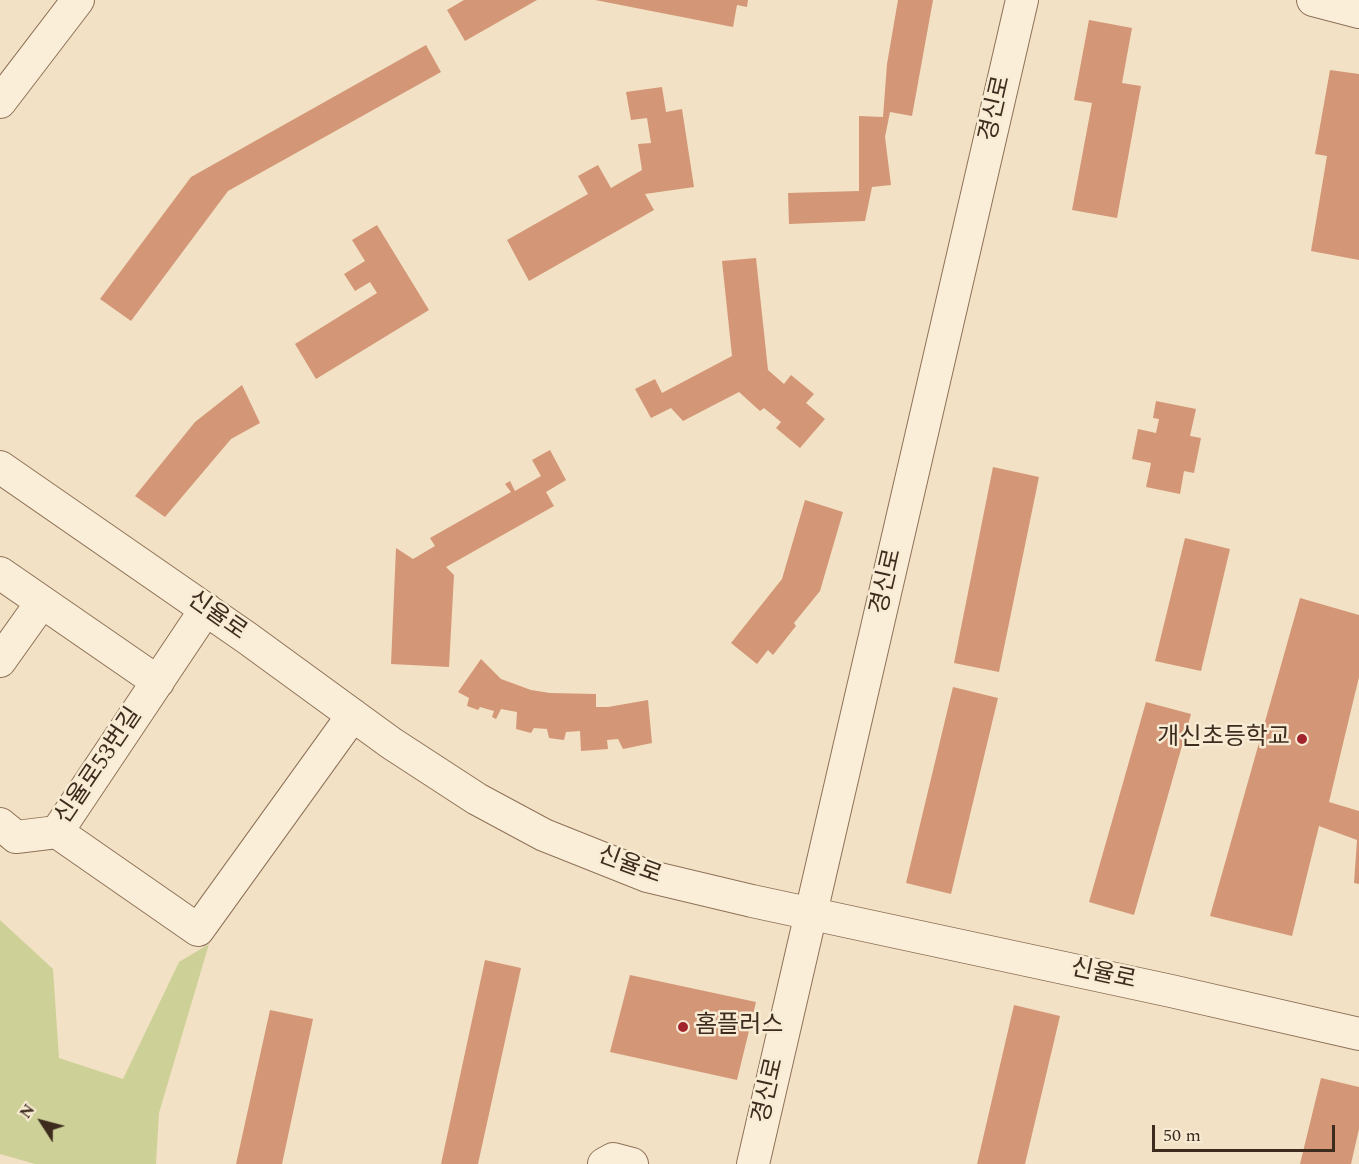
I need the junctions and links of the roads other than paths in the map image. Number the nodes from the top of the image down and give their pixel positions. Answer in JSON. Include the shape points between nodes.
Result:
{"nodes":[{"id":1,"x":78,"y":0,"type":"edge"},
{"id":2,"x":1022,"y":0,"type":"edge"},
{"id":3,"x":1313,"y":0,"type":"edge"},
{"id":4,"x":1359,"y":12,"type":"edge"},
{"id":5,"x":0,"y":102,"type":"edge"},
{"id":6,"x":0,"y":467,"type":"edge"},
{"id":7,"x":0,"y":573,"type":"edge"},
{"id":8,"x":42,"y":602,"type":"junction"},
{"id":9,"x":206,"y":609,"type":"junction"},
{"id":10,"x":0,"y":661,"type":"edge"},
{"id":11,"x":158,"y":682,"type":"junction"},
{"id":12,"x":353,"y":715,"type":"junction"},
{"id":13,"x":0,"y":824,"type":"edge"},
{"id":14,"x":57,"y":832,"type":"junction"},
{"id":15,"x":811,"y":914,"type":"junction"},
{"id":16,"x":1359,"y":1034,"type":"edge"},
{"id":17,"x":604,"y":1164,"type":"edge"},
{"id":18,"x":632,"y":1164,"type":"edge"},
{"id":19,"x":753,"y":1164,"type":"edge"}],
"edges":[{"from":1,"to":5,"type":"street"},
{"from":2,"to":15,"type":"street","name":"경신로"},
{"from":3,"to":4,"type":"street"},
{"from":6,"to":9,"type":"street","name":"신율로"},
{"from":7,"to":8,"type":"street","name":"신율로53번길"},
{"from":8,"to":10,"type":"street"},
{"from":8,"to":11,"type":"street","name":"신율로53번길"},
{"from":9,"to":11,"type":"street","name":"신율로53번길"},
{"from":9,"to":12,"type":"street","name":"신율로"},
{"from":11,"to":14,"type":"street","name":"신율로53번길"},
{"from":12,"to":14,"type":"street","via":[[198,930]]},
{"from":12,"to":15,"type":"street","name":"신율로","via":[[477,799],[544,835],[647,876]]},
{"from":13,"to":14,"type":"street","name":"신율로53번길","via":[[16,837]]},
{"from":15,"to":16,"type":"street","name":"신율로"},
{"from":15,"to":19,"type":"street","name":"경신로"},
{"from":17,"to":18,"type":"street","via":[[613,1159]]}]}
